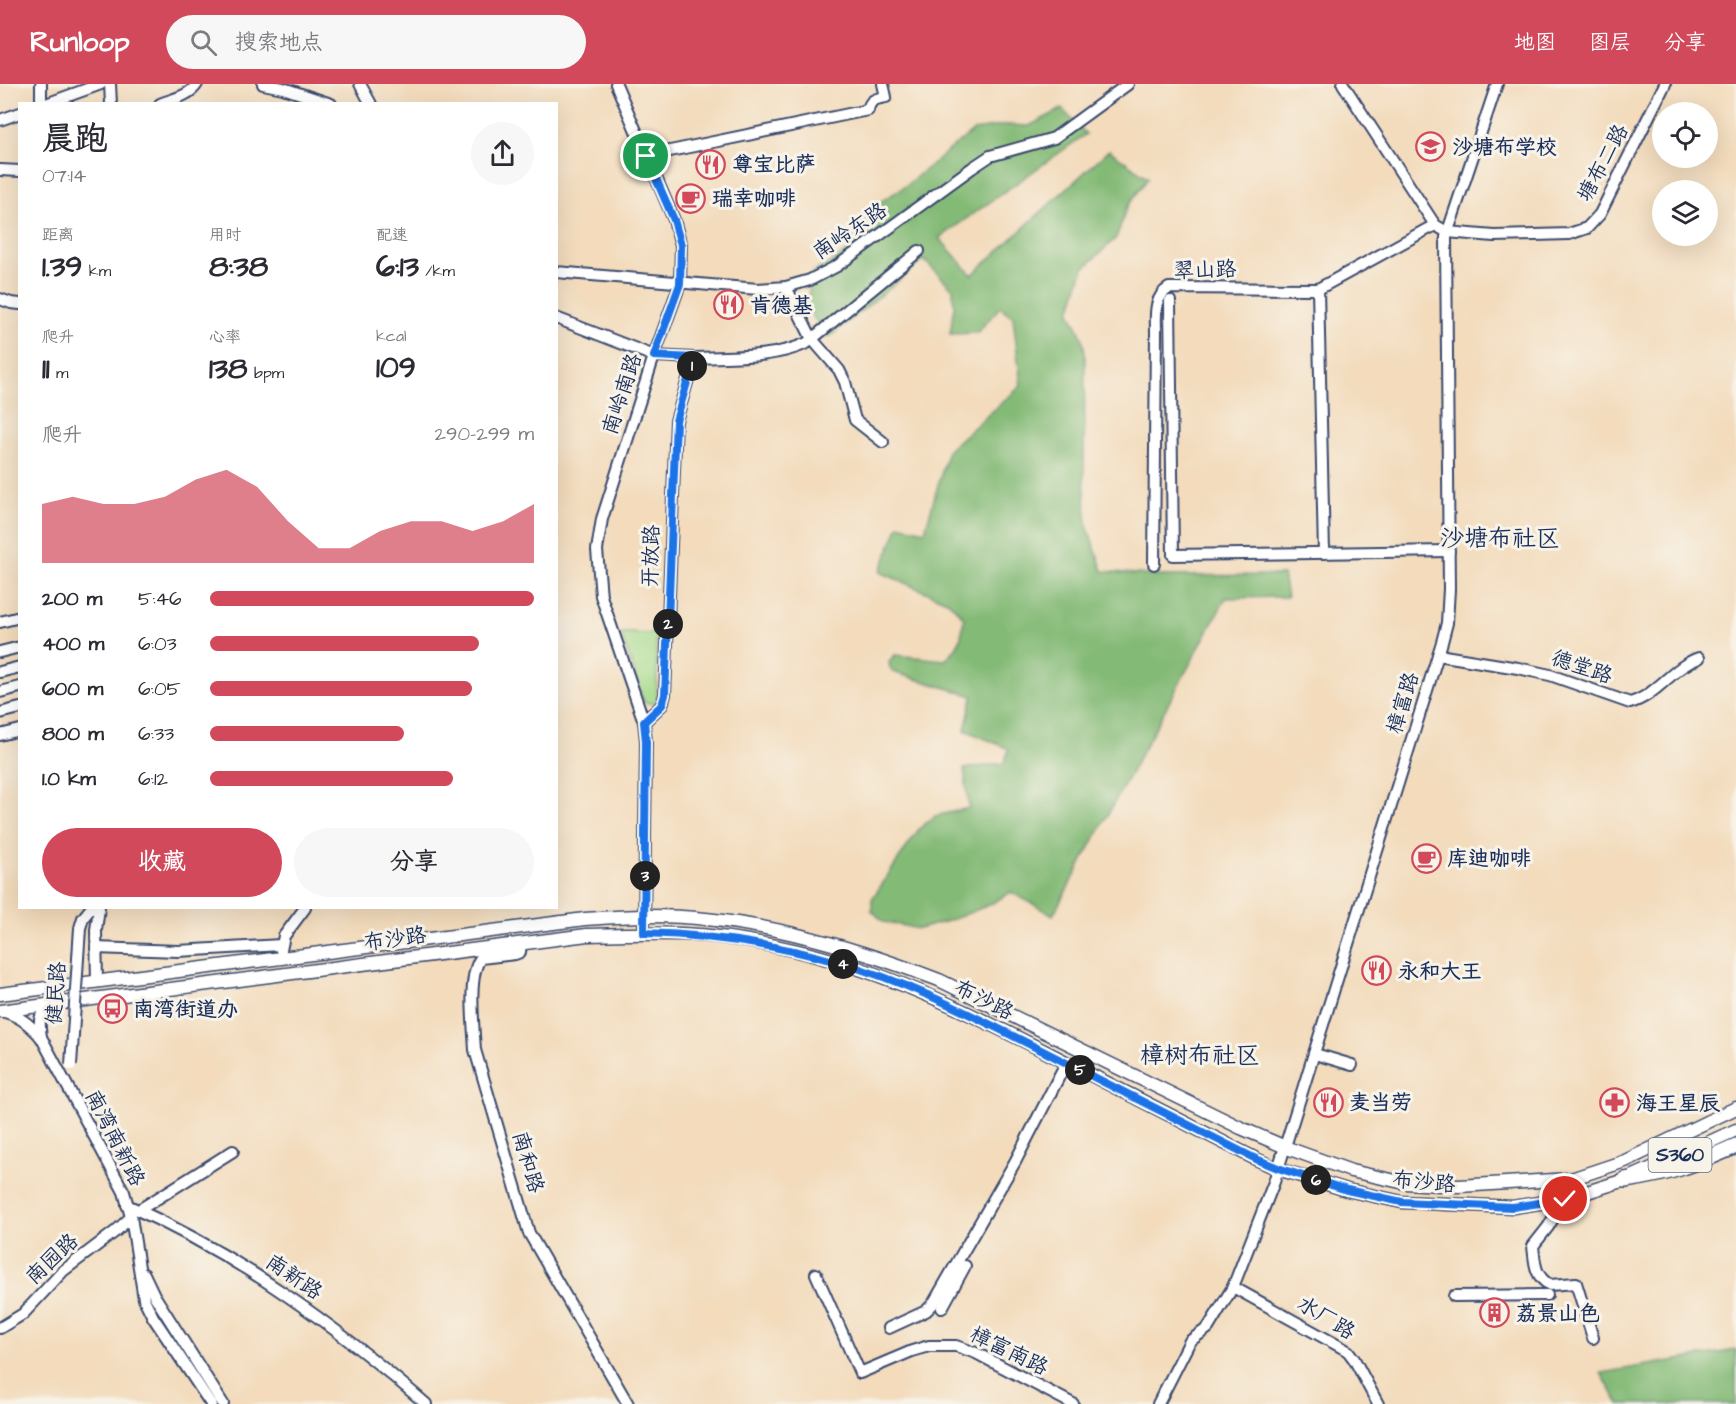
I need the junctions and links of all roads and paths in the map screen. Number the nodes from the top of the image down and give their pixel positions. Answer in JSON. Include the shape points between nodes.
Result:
{"nodes":[{"id":1,"x":41,"y":84,"type":"edge"},
{"id":2,"x":101,"y":84,"type":"edge"},
{"id":3,"x":110,"y":84,"type":"edge"},
{"id":4,"x":197,"y":84,"type":"edge"},
{"id":5,"x":263,"y":84,"type":"edge"},
{"id":6,"x":360,"y":84,"type":"edge"},
{"id":7,"x":615,"y":84,"type":"edge"},
{"id":8,"x":884,"y":84,"type":"edge"},
{"id":9,"x":1128,"y":84,"type":"edge"},
{"id":10,"x":1343,"y":84,"type":"edge"},
{"id":11,"x":1497,"y":84,"type":"edge"},
{"id":12,"x":1665,"y":84,"type":"edge"},
{"id":13,"x":366,"y":100,"type":"edge"},
{"id":14,"x":171,"y":101,"type":"edge"},
{"id":15,"x":41,"y":102,"type":"edge"},
{"id":16,"x":52,"y":102,"type":"edge"},
{"id":17,"x":111,"y":102,"type":"edge"},
{"id":18,"x":326,"y":102,"type":"edge"},
{"id":19,"x":18,"y":114,"type":"edge"},
{"id":20,"x":0,"y":120,"type":"edge"},
{"id":21,"x":646,"y":156,"type":"junction"},
{"id":22,"x":0,"y":170,"type":"edge"},
{"id":23,"x":18,"y":171,"type":"edge"},
{"id":24,"x":1435,"y":225,"type":"junction"},
{"id":25,"x":1447,"y":232,"type":"junction"},
{"id":26,"x":919,"y":251,"type":"dead end"},
{"id":27,"x":558,"y":272,"type":"edge"},
{"id":28,"x":680,"y":284,"type":"junction"},
{"id":29,"x":786,"y":287,"type":"junction"},
{"id":30,"x":1318,"y":289,"type":"junction"},
{"id":31,"x":0,"y":299,"type":"edge"},
{"id":32,"x":1170,"y":301,"type":"dead end"},
{"id":33,"x":18,"y":304,"type":"edge"},
{"id":34,"x":558,"y":319,"type":"edge"},
{"id":35,"x":812,"y":339,"type":"junction"},
{"id":36,"x":654,"y":356,"type":"junction"},
{"id":37,"x":694,"y":358,"type":"junction"},
{"id":38,"x":883,"y":442,"type":"dead end"},
{"id":39,"x":1449,"y":551,"type":"junction"},
{"id":40,"x":1324,"y":553,"type":"junction"},
{"id":41,"x":1154,"y":564,"type":"dead end"},
{"id":42,"x":18,"y":618,"type":"edge"},
{"id":43,"x":0,"y":622,"type":"edge"},
{"id":44,"x":18,"y":648,"type":"edge"},
{"id":45,"x":0,"y":652,"type":"edge"},
{"id":46,"x":1438,"y":655,"type":"junction"},
{"id":47,"x":1699,"y":658,"type":"dead end"},
{"id":48,"x":18,"y":668,"type":"edge"},
{"id":49,"x":0,"y":672,"type":"edge"},
{"id":50,"x":18,"y":688,"type":"edge"},
{"id":51,"x":0,"y":692,"type":"edge"},
{"id":52,"x":18,"y":708,"type":"edge"},
{"id":53,"x":0,"y":713,"type":"edge"},
{"id":54,"x":644,"y":722,"type":"junction"},
{"id":55,"x":18,"y":730,"type":"edge"},
{"id":56,"x":0,"y":735,"type":"edge"},
{"id":57,"x":90,"y":909,"type":"edge"},
{"id":58,"x":99,"y":909,"type":"edge"},
{"id":59,"x":304,"y":909,"type":"edge"},
{"id":60,"x":645,"y":916,"type":"junction"},
{"id":61,"x":644,"y":933,"type":"junction"},
{"id":62,"x":521,"y":943,"type":"junction"},
{"id":63,"x":281,"y":945,"type":"junction"},
{"id":64,"x":96,"y":948,"type":"junction"},
{"id":65,"x":281,"y":958,"type":"junction"},
{"id":66,"x":97,"y":982,"type":"junction"},
{"id":67,"x":0,"y":994,"type":"edge"},
{"id":68,"x":49,"y":1005,"type":"junction"},
{"id":69,"x":0,"y":1011,"type":"edge"},
{"id":70,"x":41,"y":1037,"type":"junction"},
{"id":71,"x":1315,"y":1054,"type":"junction"},
{"id":72,"x":1069,"y":1064,"type":"junction"},
{"id":73,"x":1352,"y":1065,"type":"dead end"},
{"id":74,"x":65,"y":1083,"type":"junction"},
{"id":75,"x":1736,"y":1107,"type":"edge"},
{"id":76,"x":1736,"y":1130,"type":"edge"},
{"id":77,"x":1736,"y":1146,"type":"edge"},
{"id":78,"x":1285,"y":1147,"type":"junction"},
{"id":79,"x":233,"y":1151,"type":"dead end"},
{"id":80,"x":1278,"y":1168,"type":"junction"},
{"id":81,"x":1351,"y":1171,"type":"junction"},
{"id":82,"x":1624,"y":1180,"type":"junction"},
{"id":83,"x":1347,"y":1190,"type":"junction"},
{"id":84,"x":1565,"y":1199,"type":"junction"},
{"id":85,"x":135,"y":1214,"type":"junction"},
{"id":86,"x":139,"y":1263,"type":"junction"},
{"id":87,"x":816,"y":1274,"type":"dead end"},
{"id":88,"x":1233,"y":1287,"type":"junction"},
{"id":89,"x":1547,"y":1295,"type":"dead end"},
{"id":90,"x":1454,"y":1296,"type":"dead end"},
{"id":91,"x":942,"y":1308,"type":"dead end"},
{"id":92,"x":0,"y":1328,"type":"edge"},
{"id":93,"x":889,"y":1328,"type":"dead end"},
{"id":94,"x":1593,"y":1338,"type":"dead end"},
{"id":95,"x":211,"y":1404,"type":"edge"},
{"id":96,"x":223,"y":1404,"type":"edge"},
{"id":97,"x":426,"y":1404,"type":"edge"},
{"id":98,"x":628,"y":1404,"type":"edge"},
{"id":99,"x":1073,"y":1404,"type":"edge"},
{"id":100,"x":1158,"y":1404,"type":"edge"},
{"id":101,"x":1378,"y":1404,"type":"edge"}],
"edges":[{"from":1,"to":15,"type":"street"},
{"from":2,"to":16,"type":"street"},
{"from":3,"to":17,"type":"street"},
{"from":4,"to":14,"type":"street"},
{"from":5,"to":18,"type":"street"},
{"from":6,"to":13,"type":"street"},
{"from":7,"to":21,"type":"street","name":"南岭南路"},
{"from":8,"to":21,"type":"street","via":[[886,97],[873,100],[868,110]]},
{"from":9,"to":29,"type":"street","name":"南岭东路","via":[[1054,138],[990,156],[837,266]]},
{"from":10,"to":24,"type":"street"},
{"from":11,"to":25,"type":"street","name":"樟富路"},
{"from":12,"to":25,"type":"street","name":"塘布二路","via":[[1600,214],[1587,228],[1542,236]]},
{"from":19,"to":20,"type":"street"},
{"from":21,"to":28,"type":"street","name":"南岭南路","via":[[677,228],[681,245]]},
{"from":22,"to":23,"type":"street"},
{"from":24,"to":25,"type":"street"},
{"from":24,"to":30,"type":"street","name":"翠山路"},
{"from":25,"to":39,"type":"street","name":"樟富路"},
{"from":26,"to":35,"type":"street"},
{"from":27,"to":28,"type":"street","name":"南岭东路"},
{"from":28,"to":29,"type":"street","name":"南岭东路","via":[[758,290]]},
{"from":28,"to":36,"type":"street","name":"南岭南路"},
{"from":29,"to":35,"type":"street"},
{"from":30,"to":40,"type":"street"},
{"from":30,"to":41,"type":"street","name":"翠山路","via":[[1168,288],[1161,293],[1156,333]]},
{"from":31,"to":33,"type":"street"},
{"from":32,"to":40,"type":"street","via":[[1173,555]]},
{"from":34,"to":36,"type":"street"},
{"from":35,"to":37,"type":"street","via":[[792,350]]},
{"from":35,"to":38,"type":"street","via":[[839,370],[855,420]]},
{"from":36,"to":37,"type":"street"},
{"from":36,"to":54,"type":"street","name":"南岭南路","via":[[602,519],[597,550],[600,596]]},
{"from":37,"to":54,"type":"street","name":"开放路","via":[[676,421],[665,695],[662,705]]},
{"from":39,"to":40,"type":"street"},
{"from":39,"to":46,"type":"street","name":"樟富路","via":[[1448,607]]},
{"from":42,"to":43,"type":"street"},
{"from":44,"to":45,"type":"street"},
{"from":46,"to":47,"type":"street","name":"德堂路","via":[[1550,675],[1630,703],[1648,696]]},
{"from":46,"to":71,"type":"street","name":"樟富路"},
{"from":48,"to":49,"type":"street"},
{"from":50,"to":51,"type":"street"},
{"from":52,"to":53,"type":"street"},
{"from":54,"to":60,"type":"street"},
{"from":55,"to":56,"type":"street"},
{"from":57,"to":74,"type":"street","name":"健民路","bridge":true,"via":[[80,928],[71,1065]]},
{"from":58,"to":64,"type":"street"},
{"from":59,"to":63,"type":"street"},
{"from":60,"to":61,"type":"street"},
{"from":60,"to":65,"type":"main road","name":"布沙路","number":"S360","via":[[585,919]]},
{"from":60,"to":78,"type":"main road","name":"布沙路","number":"S360","via":[[687,917],[788,932],[889,961],[939,980]]},
{"from":61,"to":62,"type":"main road","name":"布沙路","number":"S360"},
{"from":61,"to":72,"type":"main road","name":"布沙路","number":"S360","via":[[732,939],[837,962],[929,995]]},
{"from":62,"to":68,"type":"main road","name":"布沙路","number":"S360"},
{"from":62,"to":98,"type":"street","name":"南和路","via":[[520,952],[481,957],[476,963],[475,1050],[529,1233]]},
{"from":63,"to":64,"type":"street","via":[[178,951]]},
{"from":63,"to":65,"type":"street"},
{"from":64,"to":66,"type":"street"},
{"from":65,"to":66,"type":"main road","name":"布沙路","number":"S360"},
{"from":66,"to":67,"type":"main road","name":"布沙路","number":"S360"},
{"from":68,"to":69,"type":"main road","name":"布沙路","number":"S360"},
{"from":68,"to":70,"type":"street","via":[[40,1017]]},
{"from":69,"to":70,"type":"street","name":"南湾南新路","via":[[22,1019]]},
{"from":70,"to":74,"type":"street","name":"南湾南新路"},
{"from":71,"to":73,"type":"street"},
{"from":71,"to":78,"type":"street","name":"樟富路"},
{"from":72,"to":80,"type":"main road","name":"布沙路","number":"S360"},
{"from":72,"to":91,"type":"street"},
{"from":72,"to":93,"type":"street","via":[[933,1304]]},
{"from":74,"to":85,"type":"street","name":"南湾南新路"},
{"from":75,"to":81,"type":"main road","name":"布沙路","number":"S360","via":[[1625,1161],[1571,1179],[1459,1186],[1405,1183]]},
{"from":76,"to":82,"type":"main road","name":"布沙路","number":"S360"},
{"from":77,"to":82,"type":"highway","via":[[1678,1170]]},
{"from":78,"to":80,"type":"street","name":"樟富路"},
{"from":78,"to":81,"type":"main road","name":"布沙路","number":"S360"},
{"from":79,"to":85,"type":"street","name":"南园路"},
{"from":80,"to":83,"type":"main road","name":"布沙路","number":"S360"},
{"from":80,"to":88,"type":"street"},
{"from":81,"to":83,"type":"main road"},
{"from":82,"to":84,"type":"main road","name":"布沙路","number":"S360"},
{"from":83,"to":84,"type":"main road","name":"布沙路","number":"S360","via":[[1402,1202],[1482,1206],[1513,1207]]},
{"from":84,"to":94,"type":"street","via":[[1533,1246],[1535,1268],[1550,1285],[1576,1283]]},
{"from":85,"to":86,"type":"street","name":"南湾南新路"},
{"from":85,"to":92,"type":"street","name":"南园路","via":[[63,1271],[23,1314]]},
{"from":85,"to":97,"type":"street","name":"南新路","via":[[163,1221],[311,1310]]},
{"from":86,"to":95,"type":"street","name":"南湾南新路","via":[[144,1299],[153,1317]]},
{"from":86,"to":96,"type":"street","name":"南湾南新路","via":[[154,1295]]},
{"from":87,"to":99,"type":"street","name":"樟富南路","via":[[860,1373],[912,1351],[956,1346]]},
{"from":88,"to":100,"type":"street","via":[[1208,1328],[1191,1341]]},
{"from":88,"to":101,"type":"street","name":"水厂路","via":[[1348,1351]]},
{"from":89,"to":90,"type":"street"}]}
